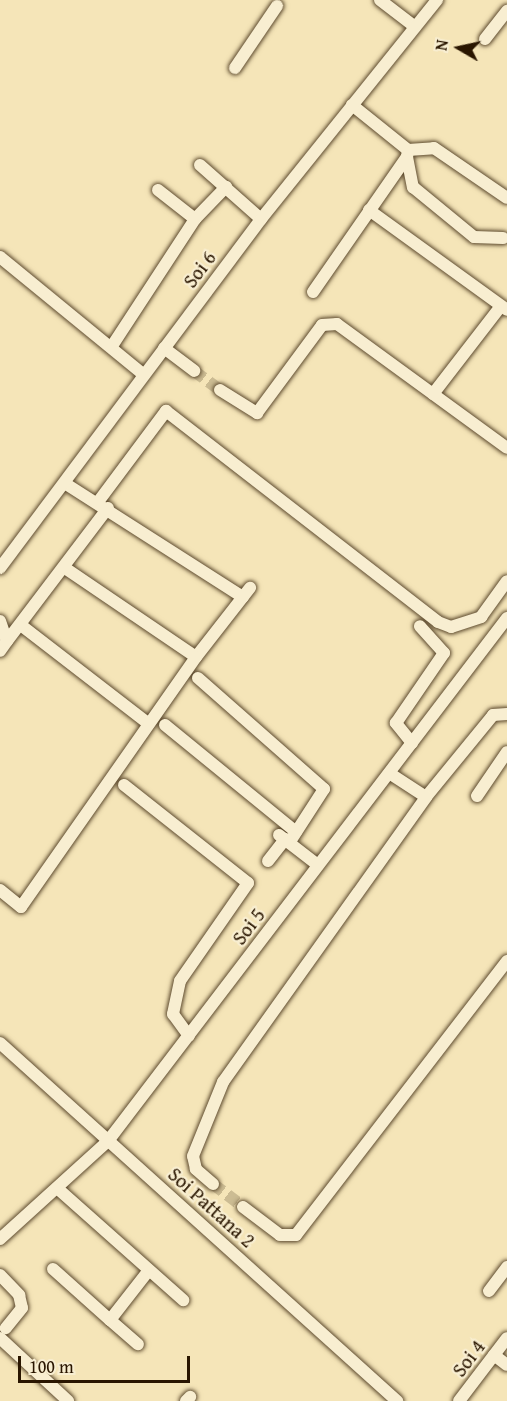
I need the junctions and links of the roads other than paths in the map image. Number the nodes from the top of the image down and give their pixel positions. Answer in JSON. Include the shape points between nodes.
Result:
{"nodes":[{"id":1,"x":380,"y":0,"type":"edge"},
{"id":2,"x":437,"y":0,"type":"edge"},
{"id":3,"x":277,"y":6,"type":"dead end"},
{"id":4,"x":507,"y":11,"type":"edge"},
{"id":5,"x":415,"y":27,"type":"junction"},
{"id":6,"x":485,"y":39,"type":"dead end"},
{"id":7,"x":235,"y":68,"type":"dead end"},
{"id":8,"x":352,"y":105,"type":"junction"},
{"id":9,"x":408,"y":153,"type":"junction"},
{"id":10,"x":200,"y":165,"type":"dead end"},
{"id":11,"x":226,"y":188,"type":"junction"},
{"id":12,"x":158,"y":190,"type":"dead end"},
{"id":13,"x":507,"y":198,"type":"edge"},
{"id":14,"x":369,"y":210,"type":"junction"},
{"id":15,"x":195,"y":219,"type":"junction"},
{"id":16,"x":261,"y":219,"type":"junction"},
{"id":17,"x":506,"y":236,"type":"edge"},
{"id":18,"x":0,"y":257,"type":"edge"},
{"id":19,"x":313,"y":292,"type":"dead end"},
{"id":20,"x":504,"y":308,"type":"edge"},
{"id":21,"x":112,"y":346,"type":"junction"},
{"id":22,"x":164,"y":348,"type":"junction"},
{"id":23,"x":194,"y":371,"type":"tunnel mouth"},
{"id":24,"x":144,"y":375,"type":"junction"},
{"id":25,"x":220,"y":390,"type":"tunnel mouth"},
{"id":26,"x":433,"y":394,"type":"junction"},
{"id":27,"x":507,"y":448,"type":"edge"},
{"id":28,"x":66,"y":484,"type":"junction"},
{"id":29,"x":103,"y":505,"type":"junction"},
{"id":30,"x":0,"y":568,"type":"edge"},
{"id":31,"x":65,"y":568,"type":"junction"},
{"id":32,"x":507,"y":581,"type":"edge"},
{"id":33,"x":507,"y":618,"type":"edge"},
{"id":34,"x":0,"y":621,"type":"edge"},
{"id":35,"x":22,"y":626,"type":"junction"},
{"id":36,"x":420,"y":626,"type":"dead end"},
{"id":37,"x":3,"y":646,"type":"edge"},
{"id":38,"x":196,"y":657,"type":"junction"},
{"id":39,"x":198,"y":678,"type":"dead end"},
{"id":40,"x":507,"y":714,"type":"edge"},
{"id":41,"x":149,"y":724,"type":"junction"},
{"id":42,"x":165,"y":725,"type":"dead end"},
{"id":43,"x":412,"y":743,"type":"junction"},
{"id":44,"x":507,"y":752,"type":"edge"},
{"id":45,"x":389,"y":773,"type":"junction"},
{"id":46,"x":124,"y":785,"type":"dead end"},
{"id":47,"x":477,"y":796,"type":"dead end"},
{"id":48,"x":426,"y":797,"type":"junction"},
{"id":49,"x":287,"y":837,"type":"junction"},
{"id":50,"x":268,"y":861,"type":"dead end"},
{"id":51,"x":318,"y":865,"type":"junction"},
{"id":52,"x":0,"y":890,"type":"edge"},
{"id":53,"x":507,"y":961,"type":"edge"},
{"id":54,"x":189,"y":1036,"type":"junction"},
{"id":55,"x":0,"y":1043,"type":"edge"},
{"id":56,"x":108,"y":1141,"type":"junction"},
{"id":57,"x":213,"y":1184,"type":"tunnel mouth"},
{"id":58,"x":57,"y":1188,"type":"junction"},
{"id":59,"x":243,"y":1207,"type":"tunnel mouth"},
{"id":60,"x":0,"y":1239,"type":"edge"},
{"id":61,"x":507,"y":1267,"type":"edge"},
{"id":62,"x":53,"y":1269,"type":"dead end"},
{"id":63,"x":149,"y":1270,"type":"junction"},
{"id":64,"x":0,"y":1275,"type":"edge"},
{"id":65,"x":489,"y":1290,"type":"dead end"},
{"id":66,"x":183,"y":1300,"type":"dead end"},
{"id":67,"x":110,"y":1320,"type":"junction"},
{"id":68,"x":3,"y":1333,"type":"edge"},
{"id":69,"x":507,"y":1338,"type":"edge"},
{"id":70,"x":138,"y":1344,"type":"dead end"},
{"id":71,"x":494,"y":1355,"type":"junction"},
{"id":72,"x":507,"y":1365,"type":"edge"},
{"id":73,"x":68,"y":1401,"type":"edge"},
{"id":74,"x":397,"y":1401,"type":"edge"},
{"id":75,"x":459,"y":1401,"type":"edge"}],
"edges":[{"from":1,"to":5,"type":"street"},
{"from":2,"to":5,"type":"street","name":"Soi 6"},
{"from":3,"to":7,"type":"street"},
{"from":4,"to":6,"type":"street"},
{"from":5,"to":8,"type":"street","name":"Soi 6"},
{"from":8,"to":9,"type":"street"},
{"from":8,"to":16,"type":"street","name":"Soi 6"},
{"from":9,"to":13,"type":"street","via":[[434,148]]},
{"from":9,"to":14,"type":"street"},
{"from":9,"to":17,"type":"street","via":[[414,187],[474,237]]},
{"from":10,"to":11,"type":"street"},
{"from":11,"to":15,"type":"street"},
{"from":11,"to":16,"type":"street"},
{"from":12,"to":15,"type":"street"},
{"from":14,"to":19,"type":"street"},
{"from":14,"to":20,"type":"street"},
{"from":15,"to":21,"type":"street"},
{"from":16,"to":22,"type":"street","name":"Soi 6"},
{"from":18,"to":21,"type":"street"},
{"from":20,"to":26,"type":"street"},
{"from":21,"to":24,"type":"street"},
{"from":22,"to":23,"type":"street"},
{"from":22,"to":24,"type":"street","name":"Soi 6"},
{"from":24,"to":28,"type":"street","name":"Soi 6"},
{"from":25,"to":26,"type":"street","via":[[257,413],[322,325],[329,323]]},
{"from":26,"to":27,"type":"street"},
{"from":28,"to":29,"type":"street"},
{"from":28,"to":30,"type":"street","name":"Soi 6"},
{"from":29,"to":31,"type":"street"},
{"from":29,"to":32,"type":"street","via":[[166,411],[438,622],[451,627],[481,617]]},
{"from":29,"to":38,"type":"street","via":[[247,592]]},
{"from":31,"to":35,"type":"street"},
{"from":31,"to":38,"type":"street"},
{"from":33,"to":43,"type":"street","name":"Soi 5"},
{"from":34,"to":37,"type":"street"},
{"from":35,"to":37,"type":"street"},
{"from":35,"to":41,"type":"street"},
{"from":36,"to":43,"type":"street","via":[[444,653],[396,723]]},
{"from":38,"to":41,"type":"street"},
{"from":39,"to":49,"type":"street","via":[[324,789]]},
{"from":40,"to":48,"type":"street","via":[[493,715]]},
{"from":41,"to":52,"type":"street","via":[[21,907]]},
{"from":42,"to":49,"type":"street"},
{"from":43,"to":45,"type":"street","name":"Soi 5"},
{"from":44,"to":47,"type":"street"},
{"from":45,"to":48,"type":"street"},
{"from":45,"to":51,"type":"street","name":"Soi 5"},
{"from":46,"to":54,"type":"street","via":[[248,883],[180,981],[172,1014]]},
{"from":48,"to":57,"type":"street","via":[[223,1082],[193,1156],[196,1169]]},
{"from":49,"to":50,"type":"street"},
{"from":49,"to":51,"type":"street"},
{"from":51,"to":54,"type":"street","name":"Soi 5"},
{"from":53,"to":59,"type":"street","via":[[296,1235],[280,1235]]},
{"from":54,"to":56,"type":"street","name":"Soi 5"},
{"from":55,"to":56,"type":"street","name":"Soi Pattana 2"},
{"from":56,"to":58,"type":"street","name":"Soi 5"},
{"from":56,"to":74,"type":"street","name":"Soi Pattana 2"},
{"from":58,"to":60,"type":"street","name":"Soi 5"},
{"from":58,"to":63,"type":"street"},
{"from":61,"to":65,"type":"street"},
{"from":62,"to":67,"type":"street"},
{"from":63,"to":66,"type":"street"},
{"from":63,"to":67,"type":"street"},
{"from":64,"to":68,"type":"street","via":[[19,1295],[22,1308]]},
{"from":67,"to":70,"type":"street"},
{"from":68,"to":73,"type":"street"},
{"from":69,"to":71,"type":"street","name":"Soi 4"},
{"from":71,"to":72,"type":"street"},
{"from":71,"to":75,"type":"street","name":"Soi 4"}]}
